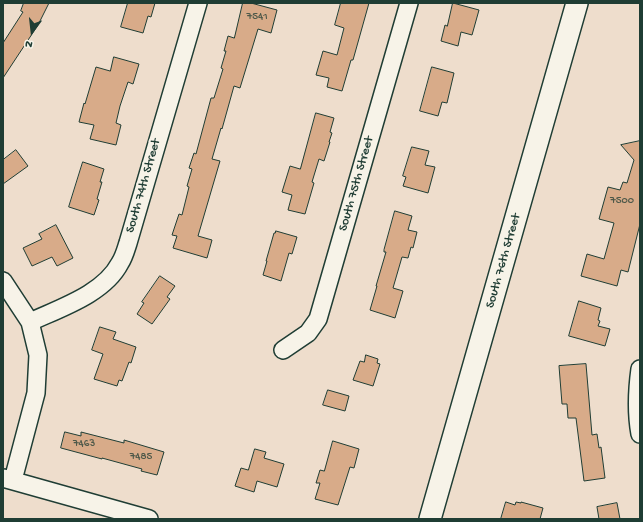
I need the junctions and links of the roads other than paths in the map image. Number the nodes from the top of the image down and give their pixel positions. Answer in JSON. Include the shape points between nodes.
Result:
{"nodes":[{"id":1,"x":198,"y":3,"type":"edge"},
{"id":2,"x":410,"y":3,"type":"edge"},
{"id":3,"x":577,"y":3,"type":"edge"},
{"id":4,"x":3,"y":282,"type":"edge"},
{"id":5,"x":30,"y":322,"type":"junction"},
{"id":6,"x":283,"y":350,"type":"dead end"},
{"id":7,"x":640,"y":369,"type":"edge"},
{"id":8,"x":640,"y":434,"type":"edge"},
{"id":9,"x":8,"y":479,"type":"edge"},
{"id":10,"x":149,"y":519,"type":"edge"},
{"id":11,"x":430,"y":519,"type":"edge"}],
"edges":[{"from":1,"to":5,"type":"street","name":"South 74th Street","via":[[120,263],[108,280],[83,297]]},
{"from":2,"to":6,"type":"street","name":"South 75th Street","via":[[318,319],[308,333]]},
{"from":3,"to":11,"type":"main road","name":"South 76th Street"},
{"from":4,"to":5,"type":"street"},
{"from":5,"to":9,"type":"street","via":[[38,355],[36,393]]},
{"from":7,"to":8,"type":"street","via":[[637,391]]},
{"from":9,"to":10,"type":"street"}]}
